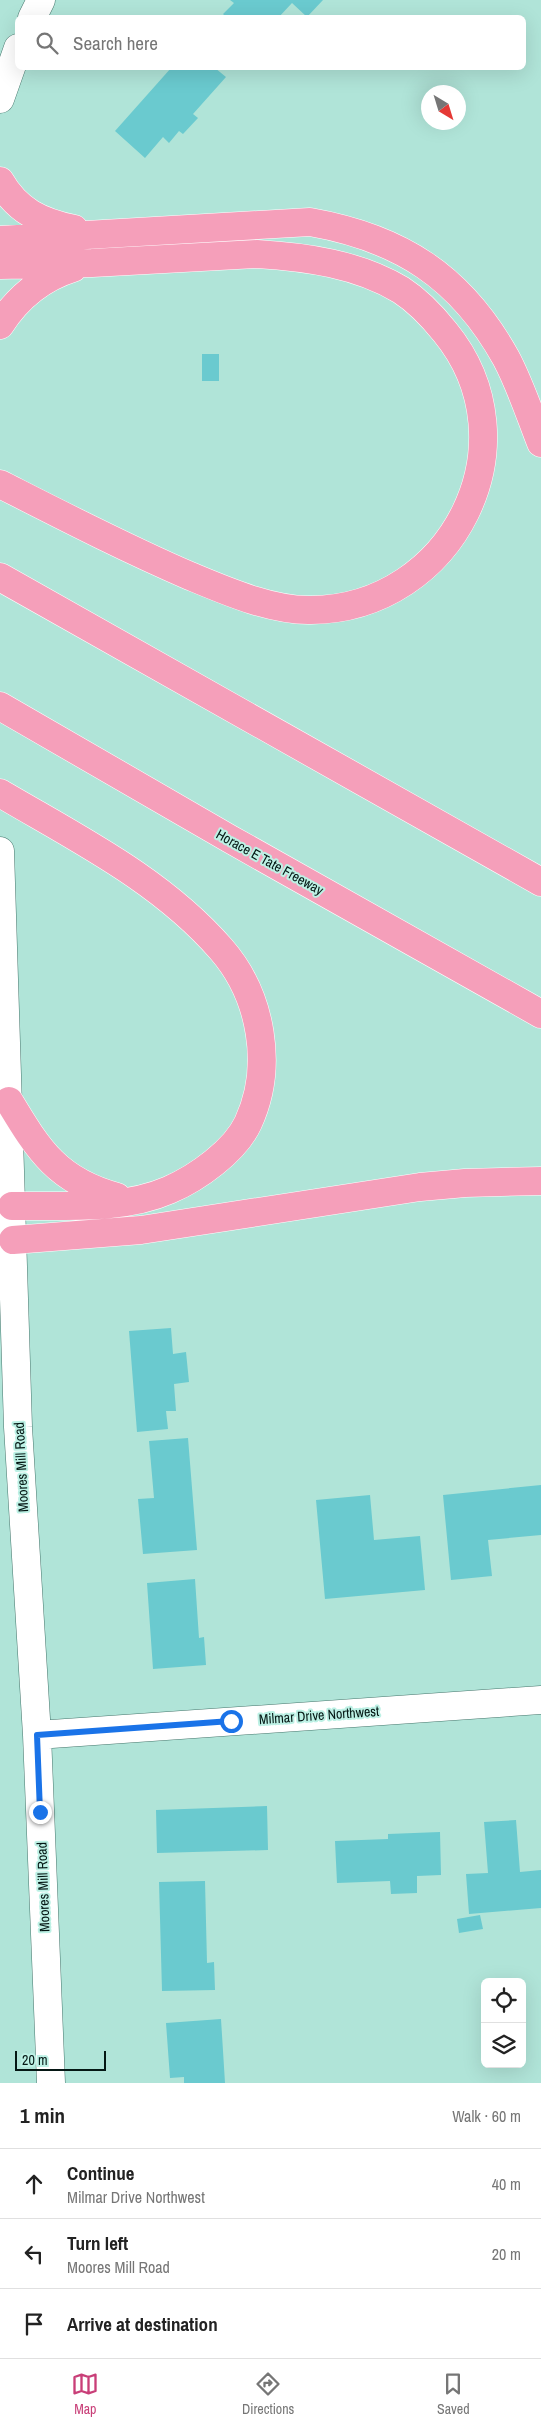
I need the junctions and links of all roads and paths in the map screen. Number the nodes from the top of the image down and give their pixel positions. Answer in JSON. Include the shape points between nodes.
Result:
{"nodes":[{"id":1,"x":41,"y":0,"type":"edge"},
{"id":2,"x":34,"y":15,"type":"edge"},
{"id":3,"x":15,"y":56,"type":"edge"},
{"id":4,"x":0,"y":99,"type":"edge"},
{"id":5,"x":0,"y":180,"type":"edge"},
{"id":6,"x":113,"y":234,"type":"junction"},
{"id":7,"x":0,"y":240,"type":"edge"},
{"id":8,"x":92,"y":263,"type":"junction"},
{"id":9,"x":0,"y":265,"type":"edge"},
{"id":10,"x":0,"y":325,"type":"edge"},
{"id":11,"x":541,"y":443,"type":"edge"},
{"id":12,"x":0,"y":484,"type":"edge"},
{"id":13,"x":0,"y":577,"type":"edge"},
{"id":14,"x":0,"y":706,"type":"edge"},
{"id":15,"x":0,"y":793,"type":"edge"},
{"id":16,"x":0,"y":851,"type":"edge"},
{"id":17,"x":541,"y":882,"type":"edge"},
{"id":18,"x":541,"y":1014,"type":"edge"},
{"id":19,"x":8,"y":1101,"type":"junction"},
{"id":20,"x":541,"y":1181,"type":"edge"},
{"id":21,"x":133,"y":1202,"type":"junction"},
{"id":22,"x":12,"y":1206,"type":"junction"},
{"id":23,"x":13,"y":1240,"type":"junction"},
{"id":24,"x":9,"y":1427,"type":"edge"},
{"id":25,"x":11,"y":1479,"type":"edge"},
{"id":26,"x":541,"y":1700,"type":"edge"},
{"id":27,"x":37,"y":1735,"type":"junction"},
{"id":28,"x":51,"y":2083,"type":"edge"}],
"edges":[{"from":1,"to":2,"type":"street"},
{"from":3,"to":4,"type":"street"},
{"from":5,"to":6,"type":"highway","via":[[17,205],[49,224]]},
{"from":6,"to":7,"type":"highway"},
{"from":6,"to":11,"type":"highway","via":[[310,222],[344,228],[408,254],[436,273],[474,309],[506,359]]},
{"from":8,"to":9,"type":"highway"},
{"from":8,"to":10,"type":"highway","via":[[48,278],[32,288],[16,302]]},
{"from":8,"to":12,"type":"highway","via":[[257,254],[284,256],[356,268],[402,291],[433,318],[455,344],[481,402],[484,429],[482,462],[473,496],[459,526],[438,554],[416,574],[387,592],[350,606],[310,610],[262,603],[214,586],[85,528]]},
{"from":13,"to":17,"type":"highway"},
{"from":14,"to":18,"type":"highway","name":"Horace E Tate Freeway"},
{"from":15,"to":21,"type":"highway","via":[[132,872],[196,921],[223,951],[244,984],[258,1018],[263,1058],[260,1092],[247,1124],[224,1154],[196,1176],[169,1190]]},
{"from":16,"to":19,"type":"street","name":"Moores Mill Road"},
{"from":19,"to":21,"type":"highway","via":[[34,1140],[63,1172],[96,1192]]},
{"from":19,"to":22,"type":"street","name":"Moores Mill Road"},
{"from":20,"to":23,"type":"highway","via":[[465,1182],[420,1187],[141,1230]]},
{"from":21,"to":22,"type":"highway"},
{"from":22,"to":23,"type":"street","name":"Moores Mill Road"},
{"from":23,"to":24,"type":"street","name":"Moores Mill Road"},
{"from":24,"to":25,"type":"street","name":"Moores Mill Road"},
{"from":25,"to":27,"type":"street","name":"Moores Mill Road"},
{"from":26,"to":27,"type":"street","name":"Milmar Drive Northwest"},
{"from":27,"to":28,"type":"street","name":"Moores Mill Road"}]}
